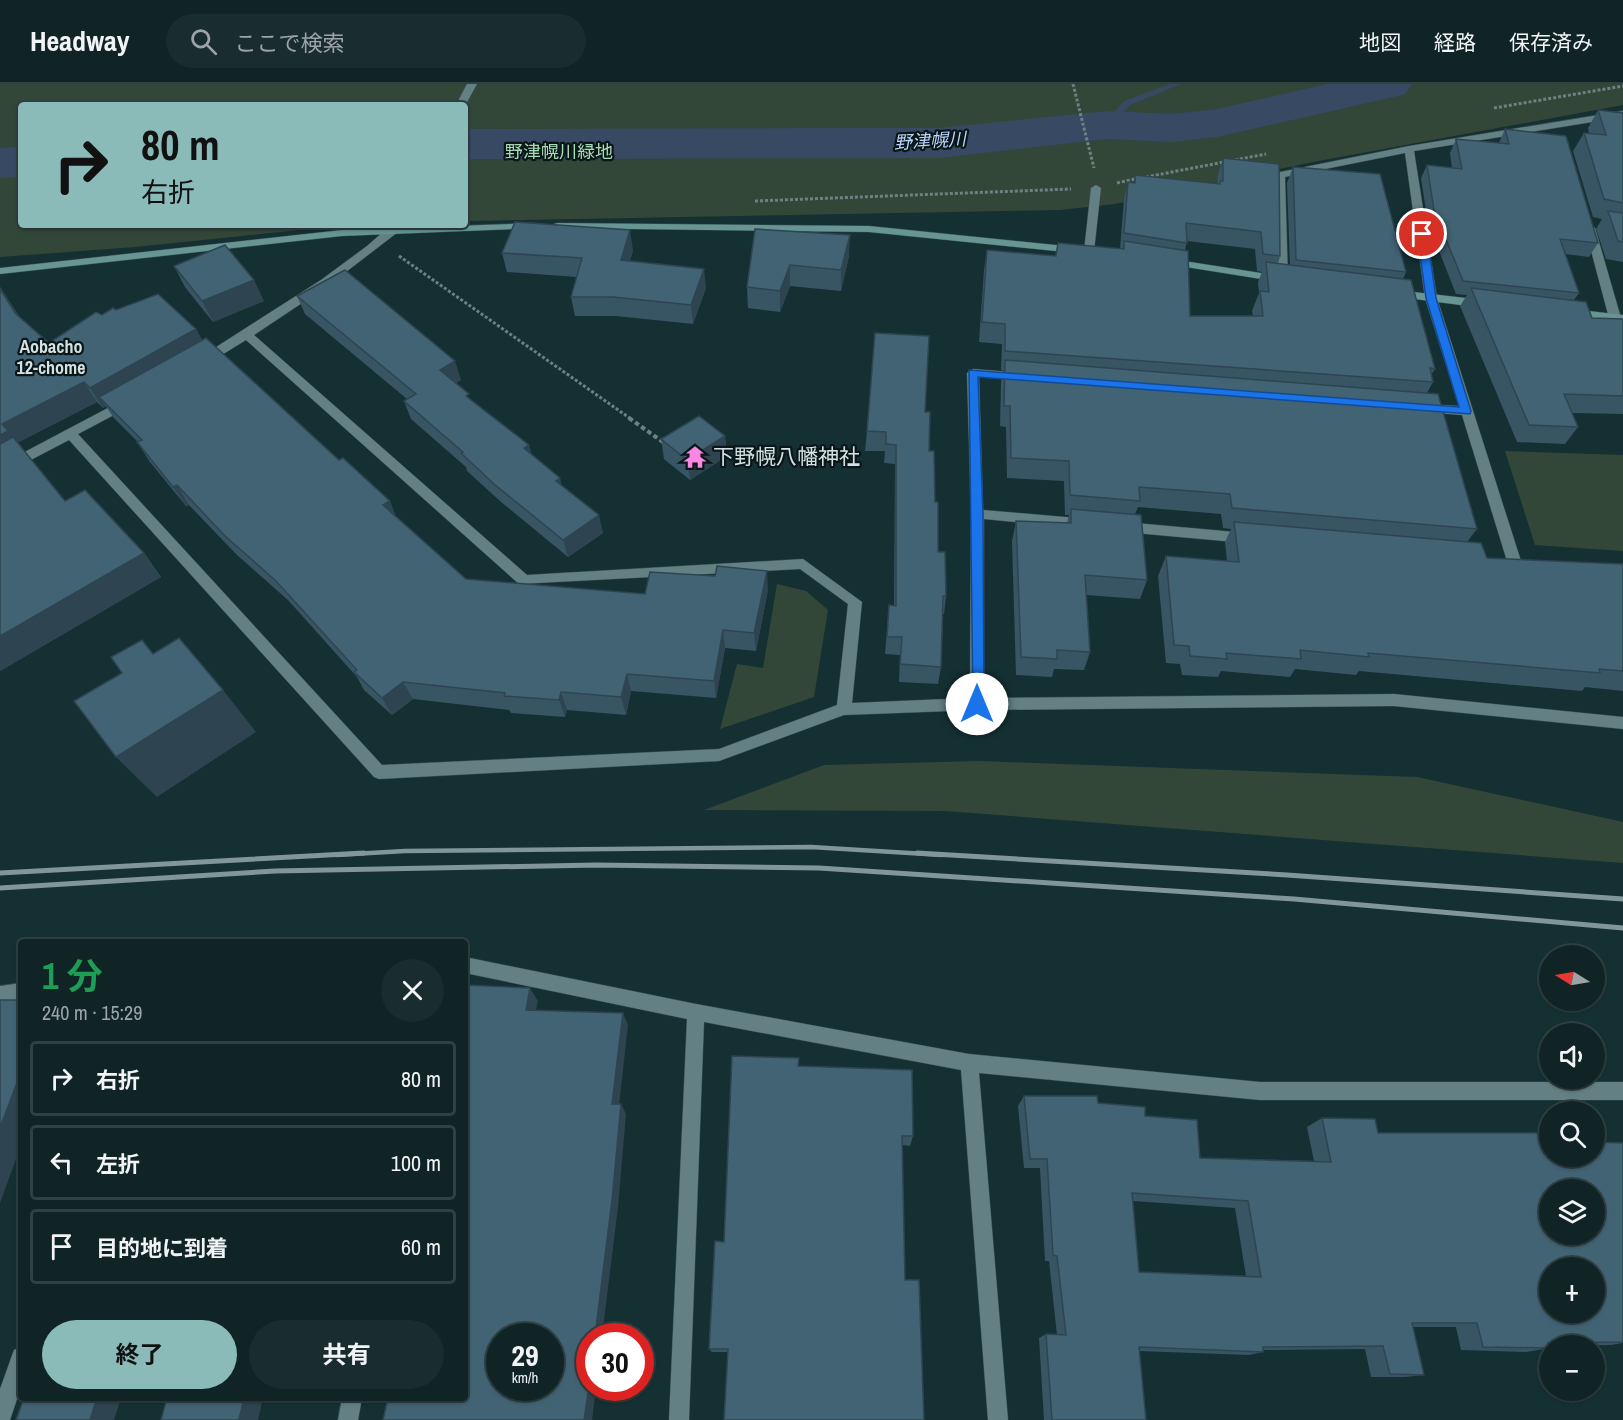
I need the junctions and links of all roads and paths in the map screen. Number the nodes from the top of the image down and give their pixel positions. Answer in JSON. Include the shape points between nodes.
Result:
{"nodes":[{"id":1,"x":472,"y":84,"type":"edge"},
{"id":2,"x":1073,"y":84,"type":"edge"},
{"id":3,"x":464,"y":100,"type":"edge"},
{"id":4,"x":1623,"y":114,"type":"edge"},
{"id":5,"x":1409,"y":149,"type":"junction"},
{"id":6,"x":1096,"y":175,"type":"dead end"},
{"id":7,"x":1096,"y":188,"type":"joint"},
{"id":8,"x":753,"y":201,"type":"dead end"},
{"id":9,"x":1591,"y":219,"type":"edge"},
{"id":10,"x":468,"y":227,"type":"edge"},
{"id":11,"x":395,"y":228,"type":"edge"},
{"id":12,"x":379,"y":242,"type":"junction"},
{"id":13,"x":1155,"y":260,"type":"edge"},
{"id":14,"x":0,"y":272,"type":"edge"},
{"id":15,"x":1385,"y":292,"type":"edge"},
{"id":16,"x":1431,"y":298,"type":"junction"},
{"id":17,"x":1500,"y":306,"type":"edge"},
{"id":18,"x":1557,"y":312,"type":"edge"},
{"id":19,"x":1619,"y":319,"type":"edge"},
{"id":20,"x":247,"y":335,"type":"junction"},
{"id":21,"x":188,"y":370,"type":"edge"},
{"id":22,"x":1031,"y":377,"type":"edge"},
{"id":23,"x":139,"y":397,"type":"edge"},
{"id":24,"x":1407,"y":406,"type":"edge"},
{"id":25,"x":1466,"y":411,"type":"junction"},
{"id":26,"x":70,"y":433,"type":"junction"},
{"id":27,"x":663,"y":442,"type":"edge"},
{"id":28,"x":0,"y":471,"type":"edge"},
{"id":29,"x":977,"y":514,"type":"junction"},
{"id":30,"x":1263,"y":539,"type":"edge"},
{"id":31,"x":1513,"y":561,"type":"edge"},
{"id":32,"x":977,"y":704,"type":"junction"},
{"id":33,"x":844,"y":709,"type":"junction"},
{"id":34,"x":1623,"y":723,"type":"edge"},
{"id":35,"x":468,"y":966,"type":"edge"},
{"id":36,"x":18,"y":991,"type":"edge"},
{"id":37,"x":0,"y":994,"type":"edge"},
{"id":38,"x":696,"y":1012,"type":"junction"},
{"id":39,"x":969,"y":1063,"type":"junction"},
{"id":40,"x":1623,"y":1091,"type":"edge"},
{"id":41,"x":18,"y":1366,"type":"edge"},
{"id":42,"x":351,"y":1401,"type":"edge"},
{"id":43,"x":0,"y":1419,"type":"edge"},
{"id":44,"x":348,"y":1420,"type":"edge"},
{"id":45,"x":679,"y":1420,"type":"edge"},
{"id":46,"x":998,"y":1420,"type":"edge"}],
"edges":[{"from":1,"to":3,"type":"street"},
{"from":2,"to":6,"type":"path"},
{"from":4,"to":5,"type":"street","via":[[1560,129]]},
{"from":5,"to":13,"type":"street","via":[[1280,175],[1288,280]]},
{"from":5,"to":16,"type":"street"},
{"from":7,"to":8,"type":"path"},
{"from":7,"to":10,"type":"street","via":[[1094,252],[869,229]]},
{"from":9,"to":19,"type":"street"},
{"from":11,"to":12,"type":"street"},
{"from":11,"to":14,"type":"street"},
{"from":12,"to":20,"type":"street"},
{"from":12,"to":27,"type":"path"},
{"from":15,"to":16,"type":"street"},
{"from":16,"to":17,"type":"street"},
{"from":16,"to":25,"type":"street"},
{"from":18,"to":19,"type":"street"},
{"from":20,"to":21,"type":"street"},
{"from":20,"to":33,"type":"street","via":[[524,580],[803,564],[855,602]]},
{"from":22,"to":29,"type":"street","via":[[973,373]]},
{"from":23,"to":26,"type":"street"},
{"from":24,"to":25,"type":"street"},
{"from":25,"to":31,"type":"street"},
{"from":26,"to":28,"type":"street"},
{"from":26,"to":33,"type":"street","via":[[379,772],[719,755]]},
{"from":29,"to":30,"type":"street"},
{"from":29,"to":32,"type":"street"},
{"from":32,"to":33,"type":"street"},
{"from":32,"to":34,"type":"street","via":[[1394,700]]},
{"from":35,"to":38,"type":"street"},
{"from":36,"to":37,"type":"street"},
{"from":38,"to":39,"type":"street"},
{"from":38,"to":45,"type":"street"},
{"from":39,"to":40,"type":"street","via":[[1260,1092]]},
{"from":39,"to":46,"type":"street"},
{"from":41,"to":43,"type":"street"},
{"from":42,"to":44,"type":"street"}]}
